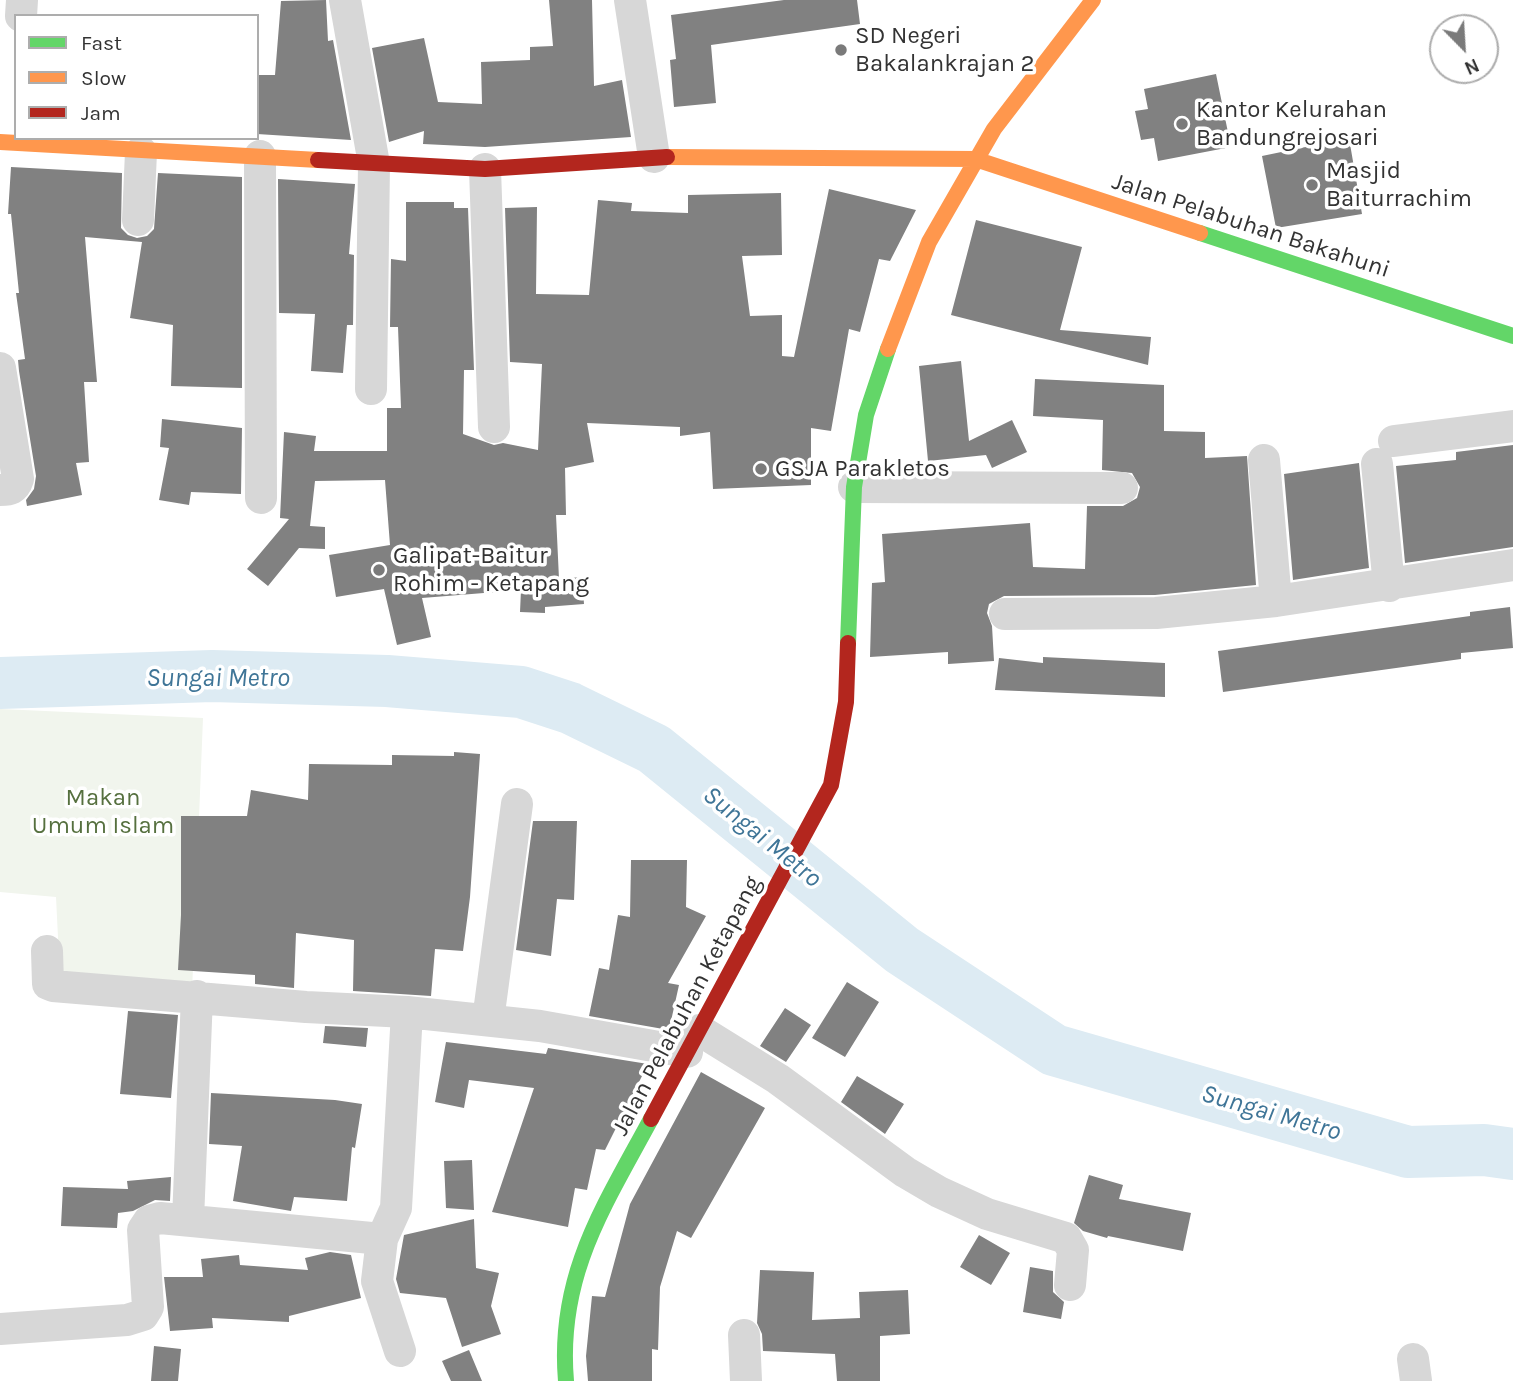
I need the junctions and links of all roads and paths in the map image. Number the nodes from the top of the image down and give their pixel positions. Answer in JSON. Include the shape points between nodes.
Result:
{"nodes":[{"id":1,"x":345,"y":0,"type":"edge"},
{"id":2,"x":630,"y":0,"type":"edge"},
{"id":3,"x":1093,"y":0,"type":"edge"},
{"id":4,"x":19,"y":141,"type":"edge"},
{"id":5,"x":0,"y":142,"type":"edge"},
{"id":6,"x":141,"y":152,"type":"junction"},
{"id":7,"x":260,"y":156,"type":"junction"},
{"id":8,"x":654,"y":158,"type":"junction"},
{"id":9,"x":975,"y":159,"type":"junction"},
{"id":10,"x":374,"y":164,"type":"junction"},
{"id":11,"x":485,"y":169,"type":"junction"},
{"id":12,"x":138,"y":219,"type":"dead end"},
{"id":13,"x":1513,"y":336,"type":"edge"},
{"id":14,"x":0,"y":368,"type":"edge"},
{"id":15,"x":371,"y":389,"type":"dead end"},
{"id":16,"x":1513,"y":426,"type":"edge"},
{"id":17,"x":494,"y":427,"type":"dead end"},
{"id":18,"x":1264,"y":460,"type":"dead end"},
{"id":19,"x":853,"y":487,"type":"junction"},
{"id":20,"x":1122,"y":488,"type":"dead end"},
{"id":21,"x":0,"y":490,"type":"edge"},
{"id":22,"x":261,"y":498,"type":"dead end"},
{"id":23,"x":1513,"y":565,"type":"edge"},
{"id":24,"x":1389,"y":586,"type":"junction"},
{"id":25,"x":1276,"y":601,"type":"junction"},
{"id":26,"x":1005,"y":614,"type":"dead end"},
{"id":27,"x":517,"y":804,"type":"dead end"},
{"id":28,"x":47,"y":951,"type":"dead end"},
{"id":29,"x":197,"y":996,"type":"junction"},
{"id":30,"x":408,"y":1012,"type":"junction"},
{"id":31,"x":488,"y":1020,"type":"junction"},
{"id":32,"x":693,"y":1041,"type":"junction"},
{"id":33,"x":188,"y":1220,"type":"junction"},
{"id":34,"x":382,"y":1239,"type":"junction"},
{"id":35,"x":1070,"y":1285,"type":"dead end"},
{"id":36,"x":0,"y":1329,"type":"edge"},
{"id":37,"x":744,"y":1335,"type":"dead end"},
{"id":38,"x":400,"y":1351,"type":"dead end"},
{"id":39,"x":566,"y":1381,"type":"edge"},
{"id":40,"x":746,"y":1381,"type":"edge"}],
"edges":[{"from":1,"to":10,"type":"street"},
{"from":2,"to":8,"type":"street"},
{"from":3,"to":9,"type":"street","name":"Jalan Pelabuhan Ketapang"},
{"from":4,"to":5,"type":"street","name":"Jalan Pelabuhan Bakahuni"},
{"from":4,"to":6,"type":"street","name":"Jalan Pelabuhan Bakahuni"},
{"from":6,"to":7,"type":"street","name":"Jalan Pelabuhan Bakahuni"},
{"from":6,"to":12,"type":"street"},
{"from":7,"to":10,"type":"street","name":"Jalan Pelabuhan Bakahuni"},
{"from":7,"to":22,"type":"street"},
{"from":8,"to":9,"type":"street","name":"Jalan Pelabuhan Bakahuni"},
{"from":8,"to":11,"type":"street","name":"Jalan Pelabuhan Bakahuni"},
{"from":9,"to":13,"type":"street","name":"Jalan Pelabuhan Bakahuni"},
{"from":9,"to":19,"type":"street","name":"Jalan Pelabuhan Ketapang","via":[[929,242],[898,318],[866,415]]},
{"from":10,"to":11,"type":"street","name":"Jalan Pelabuhan Bakahuni"},
{"from":10,"to":15,"type":"street"},
{"from":11,"to":17,"type":"street"},
{"from":14,"to":21,"type":"street","via":[[18,479],[10,490]]},
{"from":16,"to":24,"type":"street","via":[[1386,453]]},
{"from":18,"to":25,"type":"street"},
{"from":19,"to":20,"type":"street"},
{"from":19,"to":32,"type":"street","name":"Jalan Pelabuhan Ketapang","via":[[846,702],[834,773],[823,805]]},
{"from":23,"to":24,"type":"street"},
{"from":24,"to":25,"type":"street"},
{"from":25,"to":26,"type":"street","via":[[1156,613]]},
{"from":27,"to":31,"type":"street"},
{"from":28,"to":29,"type":"street","via":[[48,984],[53,986]]},
{"from":29,"to":30,"type":"street"},
{"from":29,"to":33,"type":"street"},
{"from":30,"to":31,"type":"street"},
{"from":30,"to":34,"type":"street","via":[[396,1208]]},
{"from":31,"to":32,"type":"street"},
{"from":32,"to":35,"type":"street","via":[[778,1079],[939,1192],[987,1214],[1066,1238],[1073,1250]]},
{"from":32,"to":39,"type":"street","name":"Jalan Pelabuhan Ketapang","via":[[582,1254],[562,1324]]},
{"from":33,"to":34,"type":"street"},
{"from":33,"to":36,"type":"street","via":[[160,1218],[144,1228],[148,1307],[143,1315]]},
{"from":34,"to":38,"type":"street","via":[[377,1281]]},
{"from":37,"to":40,"type":"street"}]}
